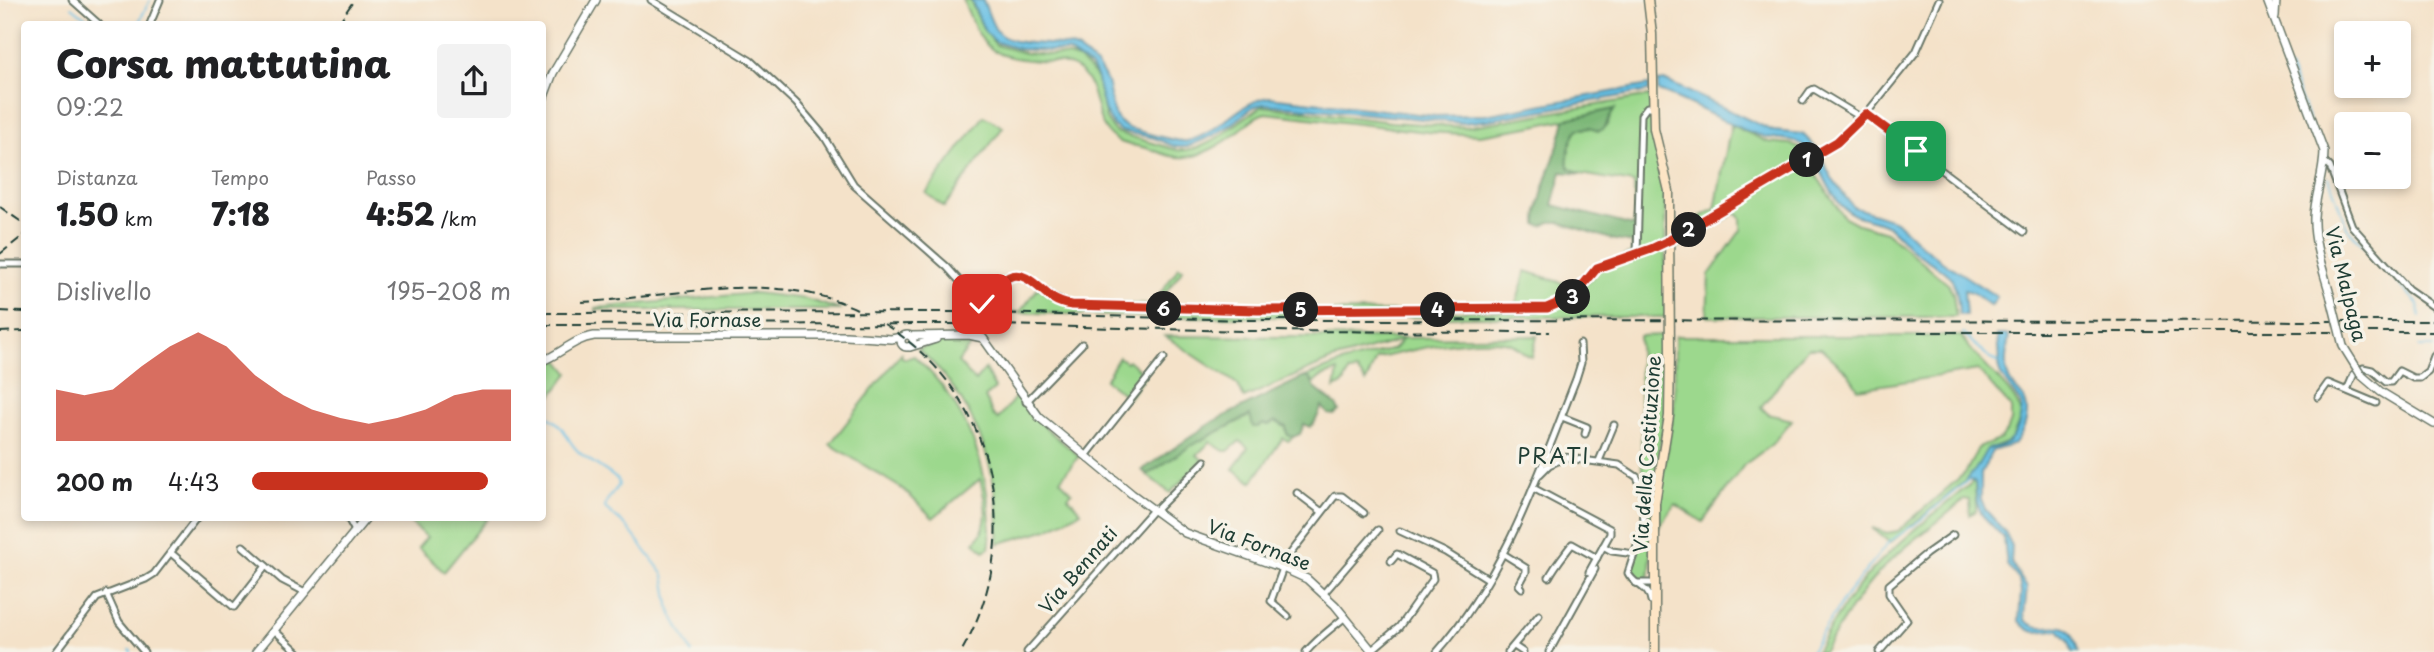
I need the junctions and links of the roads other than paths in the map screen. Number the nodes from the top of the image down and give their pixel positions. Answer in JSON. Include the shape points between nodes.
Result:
{"nodes":[{"id":1,"x":72,"y":0,"type":"edge"},
{"id":2,"x":160,"y":0,"type":"edge"},
{"id":3,"x":596,"y":0,"type":"edge"},
{"id":4,"x":651,"y":0,"type":"edge"},
{"id":5,"x":1648,"y":0,"type":"edge"},
{"id":6,"x":1939,"y":0,"type":"edge"},
{"id":7,"x":2267,"y":0,"type":"edge"},
{"id":8,"x":2276,"y":0,"type":"edge"},
{"id":9,"x":2276,"y":20,"type":"junction"},
{"id":10,"x":96,"y":21,"type":"edge"},
{"id":11,"x":151,"y":21,"type":"edge"},
{"id":12,"x":546,"y":89,"type":"edge"},
{"id":13,"x":1803,"y":101,"type":"dead end"},
{"id":14,"x":1654,"y":107,"type":"junction"},
{"id":15,"x":1864,"y":116,"type":"junction"},
{"id":16,"x":2324,"y":161,"type":"junction"},
{"id":17,"x":2024,"y":232,"type":"dead end"},
{"id":18,"x":1637,"y":254,"type":"junction"},
{"id":19,"x":0,"y":264,"type":"edge"},
{"id":20,"x":21,"y":264,"type":"edge"},
{"id":21,"x":2434,"y":307,"type":"edge"},
{"id":22,"x":950,"y":335,"type":"junction"},
{"id":23,"x":906,"y":336,"type":"junction"},
{"id":24,"x":877,"y":339,"type":"junction"},
{"id":25,"x":1082,"y":344,"type":"dead end"},
{"id":26,"x":1580,"y":344,"type":"dead end"},
{"id":27,"x":907,"y":347,"type":"junction"},
{"id":28,"x":2434,"y":356,"type":"edge"},
{"id":29,"x":1164,"y":358,"type":"dead end"},
{"id":30,"x":546,"y":359,"type":"edge"},
{"id":31,"x":2347,"y":390,"type":"junction"},
{"id":32,"x":2318,"y":397,"type":"dead end"},
{"id":33,"x":1026,"y":402,"type":"junction"},
{"id":34,"x":2376,"y":403,"type":"dead end"},
{"id":35,"x":1562,"y":417,"type":"junction"},
{"id":36,"x":2434,"y":424,"type":"edge"},
{"id":37,"x":1614,"y":425,"type":"dead end"},
{"id":38,"x":1585,"y":434,"type":"dead end"},
{"id":39,"x":1551,"y":441,"type":"junction"},
{"id":40,"x":1546,"y":455,"type":"junction"},
{"id":41,"x":1086,"y":456,"type":"junction"},
{"id":42,"x":1562,"y":458,"type":"junction"},
{"id":43,"x":1205,"y":461,"type":"dead end"},
{"id":44,"x":1599,"y":461,"type":"junction"},
{"id":45,"x":1537,"y":477,"type":"junction"},
{"id":46,"x":1533,"y":488,"type":"junction"},
{"id":47,"x":1297,"y":493,"type":"dead end"},
{"id":48,"x":1154,"y":510,"type":"junction"},
{"id":49,"x":1322,"y":512,"type":"junction"},
{"id":50,"x":1364,"y":513,"type":"dead end"},
{"id":51,"x":195,"y":521,"type":"edge"},
{"id":52,"x":350,"y":521,"type":"edge"},
{"id":53,"x":363,"y":521,"type":"edge"},
{"id":54,"x":1378,"y":530,"type":"dead end"},
{"id":55,"x":355,"y":531,"type":"junction"},
{"id":56,"x":1400,"y":531,"type":"dead end"},
{"id":57,"x":1953,"y":535,"type":"dead end"},
{"id":58,"x":1604,"y":546,"type":"junction"},
{"id":59,"x":243,"y":547,"type":"dead end"},
{"id":60,"x":171,"y":553,"type":"junction"},
{"id":61,"x":1502,"y":553,"type":"junction"},
{"id":62,"x":1634,"y":554,"type":"junction"},
{"id":63,"x":1597,"y":558,"type":"junction"},
{"id":64,"x":1391,"y":561,"type":"dead end"},
{"id":65,"x":266,"y":566,"type":"junction"},
{"id":66,"x":1282,"y":567,"type":"junction"},
{"id":67,"x":1549,"y":577,"type":"dead end"},
{"id":68,"x":1488,"y":579,"type":"junction"},
{"id":69,"x":1648,"y":584,"type":"junction"},
{"id":70,"x":1522,"y":588,"type":"dead end"},
{"id":71,"x":305,"y":592,"type":"junction"},
{"id":72,"x":106,"y":593,"type":"junction"},
{"id":73,"x":1324,"y":593,"type":"junction"},
{"id":74,"x":1651,"y":601,"type":"joint"},
{"id":75,"x":1539,"y":615,"type":"dead end"},
{"id":76,"x":1287,"y":616,"type":"dead end"},
{"id":77,"x":1345,"y":617,"type":"junction"},
{"id":78,"x":1655,"y":629,"type":"junction"},
{"id":79,"x":274,"y":630,"type":"junction"},
{"id":80,"x":1514,"y":646,"type":"junction"},
{"id":81,"x":56,"y":652,"type":"edge"},
{"id":82,"x":144,"y":652,"type":"edge"},
{"id":83,"x":256,"y":652,"type":"edge"},
{"id":84,"x":298,"y":652,"type":"edge"},
{"id":85,"x":1027,"y":652,"type":"edge"},
{"id":86,"x":1306,"y":652,"type":"edge"},
{"id":87,"x":1372,"y":652,"type":"edge"},
{"id":88,"x":1437,"y":652,"type":"edge"},
{"id":89,"x":1508,"y":652,"type":"edge"},
{"id":90,"x":1523,"y":652,"type":"edge"},
{"id":91,"x":1549,"y":652,"type":"edge"},
{"id":92,"x":1655,"y":652,"type":"edge"},
{"id":93,"x":1880,"y":652,"type":"edge"}],
"edges":[{"from":1,"to":10,"type":"street"},
{"from":2,"to":11,"type":"street"},
{"from":3,"to":12,"type":"street"},
{"from":4,"to":18,"type":"street","via":[[751,61],[824,136],[855,185],[947,267],[981,304],[1006,279],[1017,276],[1072,305],[1536,310],[1573,297],[1597,268]]},
{"from":5,"to":14,"type":"main road","name":"Via della Costituzione"},
{"from":6,"to":15,"type":"street","via":[[1921,47]]},
{"from":7,"to":9,"type":"street","name":"Via Malpaga"},
{"from":8,"to":9,"type":"street","name":"Via Malpaga"},
{"from":9,"to":16,"type":"street","name":"Via Malpaga"},
{"from":13,"to":15,"type":"street","via":[[1814,89]]},
{"from":14,"to":18,"type":"street","via":[[1644,109],[1640,120]]},
{"from":14,"to":69,"type":"main road","name":"Via della Costituzione","bridge":true,"via":[[1656,141],[1669,191],[1670,352],[1669,408]]},
{"from":15,"to":17,"type":"street"},
{"from":15,"to":18,"type":"street","via":[[1821,153]]},
{"from":16,"to":21,"type":"street","name":"Via Malpaga","via":[[2352,226],[2408,289]]},
{"from":16,"to":36,"type":"street","name":"Via Malpaga","bridge":true,"via":[[2315,228],[2343,345],[2361,375],[2381,393]]},
{"from":19,"to":20,"type":"street"},
{"from":22,"to":23,"type":"street","name":"Via Fornase"},
{"from":22,"to":27,"type":"street","name":"Via Fornase"},
{"from":22,"to":33,"type":"street","name":"Via Fornase","via":[[976,335],[986,341]]},
{"from":23,"to":24,"type":"street","name":"Via Fornase"},
{"from":23,"to":27,"type":"street","via":[[901,343]]},
{"from":24,"to":27,"type":"street","name":"Via Fornase"},
{"from":24,"to":30,"type":"street","name":"Via Fornase","via":[[594,337],[574,342]]},
{"from":25,"to":33,"type":"street"},
{"from":26,"to":35,"type":"street","via":[[1581,363]]},
{"from":28,"to":31,"type":"street","name":"Via Malpaga","via":[[2423,377],[2399,371],[2386,382],[2362,368]]},
{"from":29,"to":41,"type":"street"},
{"from":31,"to":32,"type":"street","via":[[2328,383]]},
{"from":31,"to":34,"type":"street"},
{"from":33,"to":41,"type":"street","name":"Via Fornase"},
{"from":35,"to":38,"type":"street","via":[[1587,427]]},
{"from":35,"to":39,"type":"street"},
{"from":37,"to":44,"type":"street"},
{"from":39,"to":40,"type":"street"},
{"from":39,"to":42,"type":"street"},
{"from":40,"to":42,"type":"street"},
{"from":40,"to":45,"type":"street"},
{"from":41,"to":48,"type":"street","name":"Via Fornase"},
{"from":42,"to":44,"type":"street"},
{"from":42,"to":45,"type":"street"},
{"from":43,"to":48,"type":"street"},
{"from":44,"to":62,"type":"street","via":[[1626,467],[1640,483],[1644,524]]},
{"from":45,"to":46,"type":"street"},
{"from":46,"to":58,"type":"street","via":[[1607,526],[1610,534]]},
{"from":46,"to":61,"type":"street"},
{"from":47,"to":49,"type":"street"},
{"from":48,"to":66,"type":"street","name":"Via Fornase","via":[[1185,533]]},
{"from":48,"to":85,"type":"street","name":"Via Bennati"},
{"from":49,"to":50,"type":"street","via":[[1340,495]]},
{"from":49,"to":66,"type":"street"},
{"from":51,"to":60,"type":"street"},
{"from":52,"to":55,"type":"street"},
{"from":53,"to":55,"type":"street"},
{"from":54,"to":73,"type":"street"},
{"from":55,"to":71,"type":"street"},
{"from":56,"to":68,"type":"street"},
{"from":57,"to":93,"type":"street","via":[[1889,585],[1889,594],[1908,620]]},
{"from":58,"to":62,"type":"street"},
{"from":58,"to":63,"type":"street"},
{"from":59,"to":65,"type":"street"},
{"from":60,"to":65,"type":"street","via":[[233,607]]},
{"from":60,"to":72,"type":"street","via":[[148,578]]},
{"from":61,"to":68,"type":"street"},
{"from":61,"to":70,"type":"street","via":[[1526,568],[1519,584]]},
{"from":62,"to":69,"type":"street","via":[[1628,573]]},
{"from":63,"to":67,"type":"street","via":[[1572,544]]},
{"from":63,"to":91,"type":"street"},
{"from":64,"to":87,"type":"street","via":[[1397,554],[1432,573],[1433,579],[1399,627]]},
{"from":65,"to":71,"type":"street"},
{"from":66,"to":73,"type":"street","name":"Via Fornase"},
{"from":66,"to":76,"type":"street","via":[[1271,601]]},
{"from":68,"to":88,"type":"street"},
{"from":69,"to":74,"type":"street"},
{"from":69,"to":78,"type":"main road","name":"Via della Costituzione"},
{"from":71,"to":79,"type":"street"},
{"from":72,"to":81,"type":"street","via":[[92,604]]},
{"from":72,"to":82,"type":"street","via":[[119,622]]},
{"from":73,"to":77,"type":"street","name":"Via Fornase"},
{"from":74,"to":78,"type":"main road"},
{"from":75,"to":80,"type":"street"},
{"from":77,"to":86,"type":"street"},
{"from":77,"to":87,"type":"street","name":"Via Fornase"},
{"from":78,"to":92,"type":"main road","name":"Via della Costituzione"},
{"from":79,"to":83,"type":"street"},
{"from":79,"to":84,"type":"street"},
{"from":80,"to":89,"type":"street"},
{"from":80,"to":90,"type":"street"}]}
